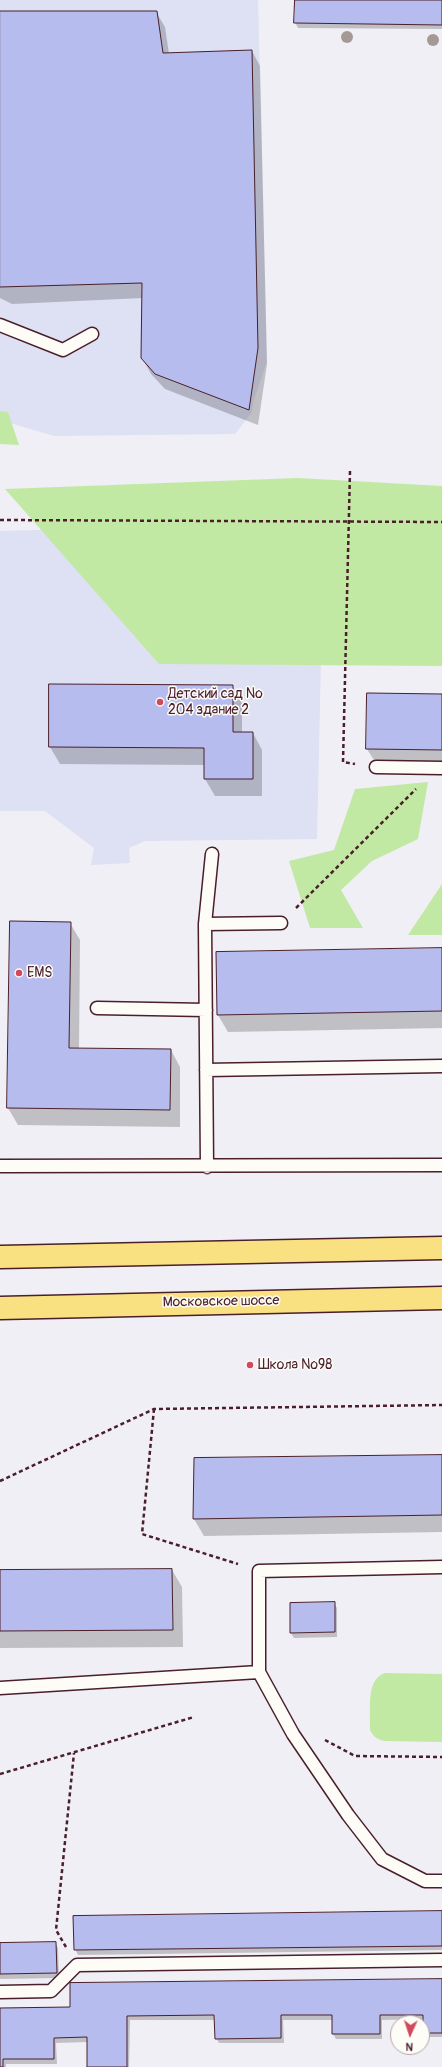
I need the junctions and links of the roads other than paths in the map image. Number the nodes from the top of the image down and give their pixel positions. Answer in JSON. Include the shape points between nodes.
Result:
{"nodes":[{"id":1,"x":0,"y":325,"type":"edge"},
{"id":2,"x":92,"y":334,"type":"dead end"},
{"id":3,"x":376,"y":767,"type":"road end"},
{"id":4,"x":440,"y":768,"type":"edge"},
{"id":5,"x":212,"y":854,"type":"dead end"},
{"id":6,"x":281,"y":923,"type":"road end"},
{"id":7,"x":206,"y":924,"type":"junction"},
{"id":8,"x":97,"y":1008,"type":"dead end"},
{"id":9,"x":206,"y":1010,"type":"junction"},
{"id":10,"x":442,"y":1066,"type":"edge"},
{"id":11,"x":206,"y":1070,"type":"junction"},
{"id":12,"x":442,"y":1164,"type":"edge"},
{"id":13,"x":0,"y":1166,"type":"edge"},
{"id":14,"x":207,"y":1166,"type":"junction"},
{"id":15,"x":442,"y":1248,"type":"edge"},
{"id":16,"x":0,"y":1257,"type":"edge"},
{"id":17,"x":442,"y":1298,"type":"edge"},
{"id":18,"x":0,"y":1308,"type":"edge"},
{"id":19,"x":442,"y":1567,"type":"edge"},
{"id":20,"x":259,"y":1672,"type":"junction"},
{"id":21,"x":0,"y":1688,"type":"edge"},
{"id":22,"x":442,"y":1881,"type":"edge"},
{"id":23,"x":442,"y":1960,"type":"edge"},
{"id":24,"x":0,"y":1992,"type":"edge"}],
"edges":[{"from":1,"to":2,"type":"lane","via":[[63,350]]},
{"from":3,"to":4,"type":"lane"},
{"from":5,"to":7,"type":"lane"},
{"from":6,"to":7,"type":"lane"},
{"from":7,"to":9,"type":"lane"},
{"from":8,"to":9,"type":"lane"},
{"from":9,"to":11,"type":"lane"},
{"from":10,"to":11,"type":"lane"},
{"from":11,"to":14,"type":"lane"},
{"from":12,"to":14,"type":"lane"},
{"from":13,"to":14,"type":"lane"},
{"from":15,"to":16,"type":"main road"},
{"from":17,"to":18,"type":"main road","name":"Московское шоссе"},
{"from":19,"to":20,"type":"lane","via":[[260,1571]]},
{"from":20,"to":21,"type":"lane"},
{"from":20,"to":22,"type":"lane","via":[[293,1734],[348,1816],[382,1859],[425,1880]]},
{"from":23,"to":24,"type":"lane","via":[[77,1965],[51,1991]]}]}
